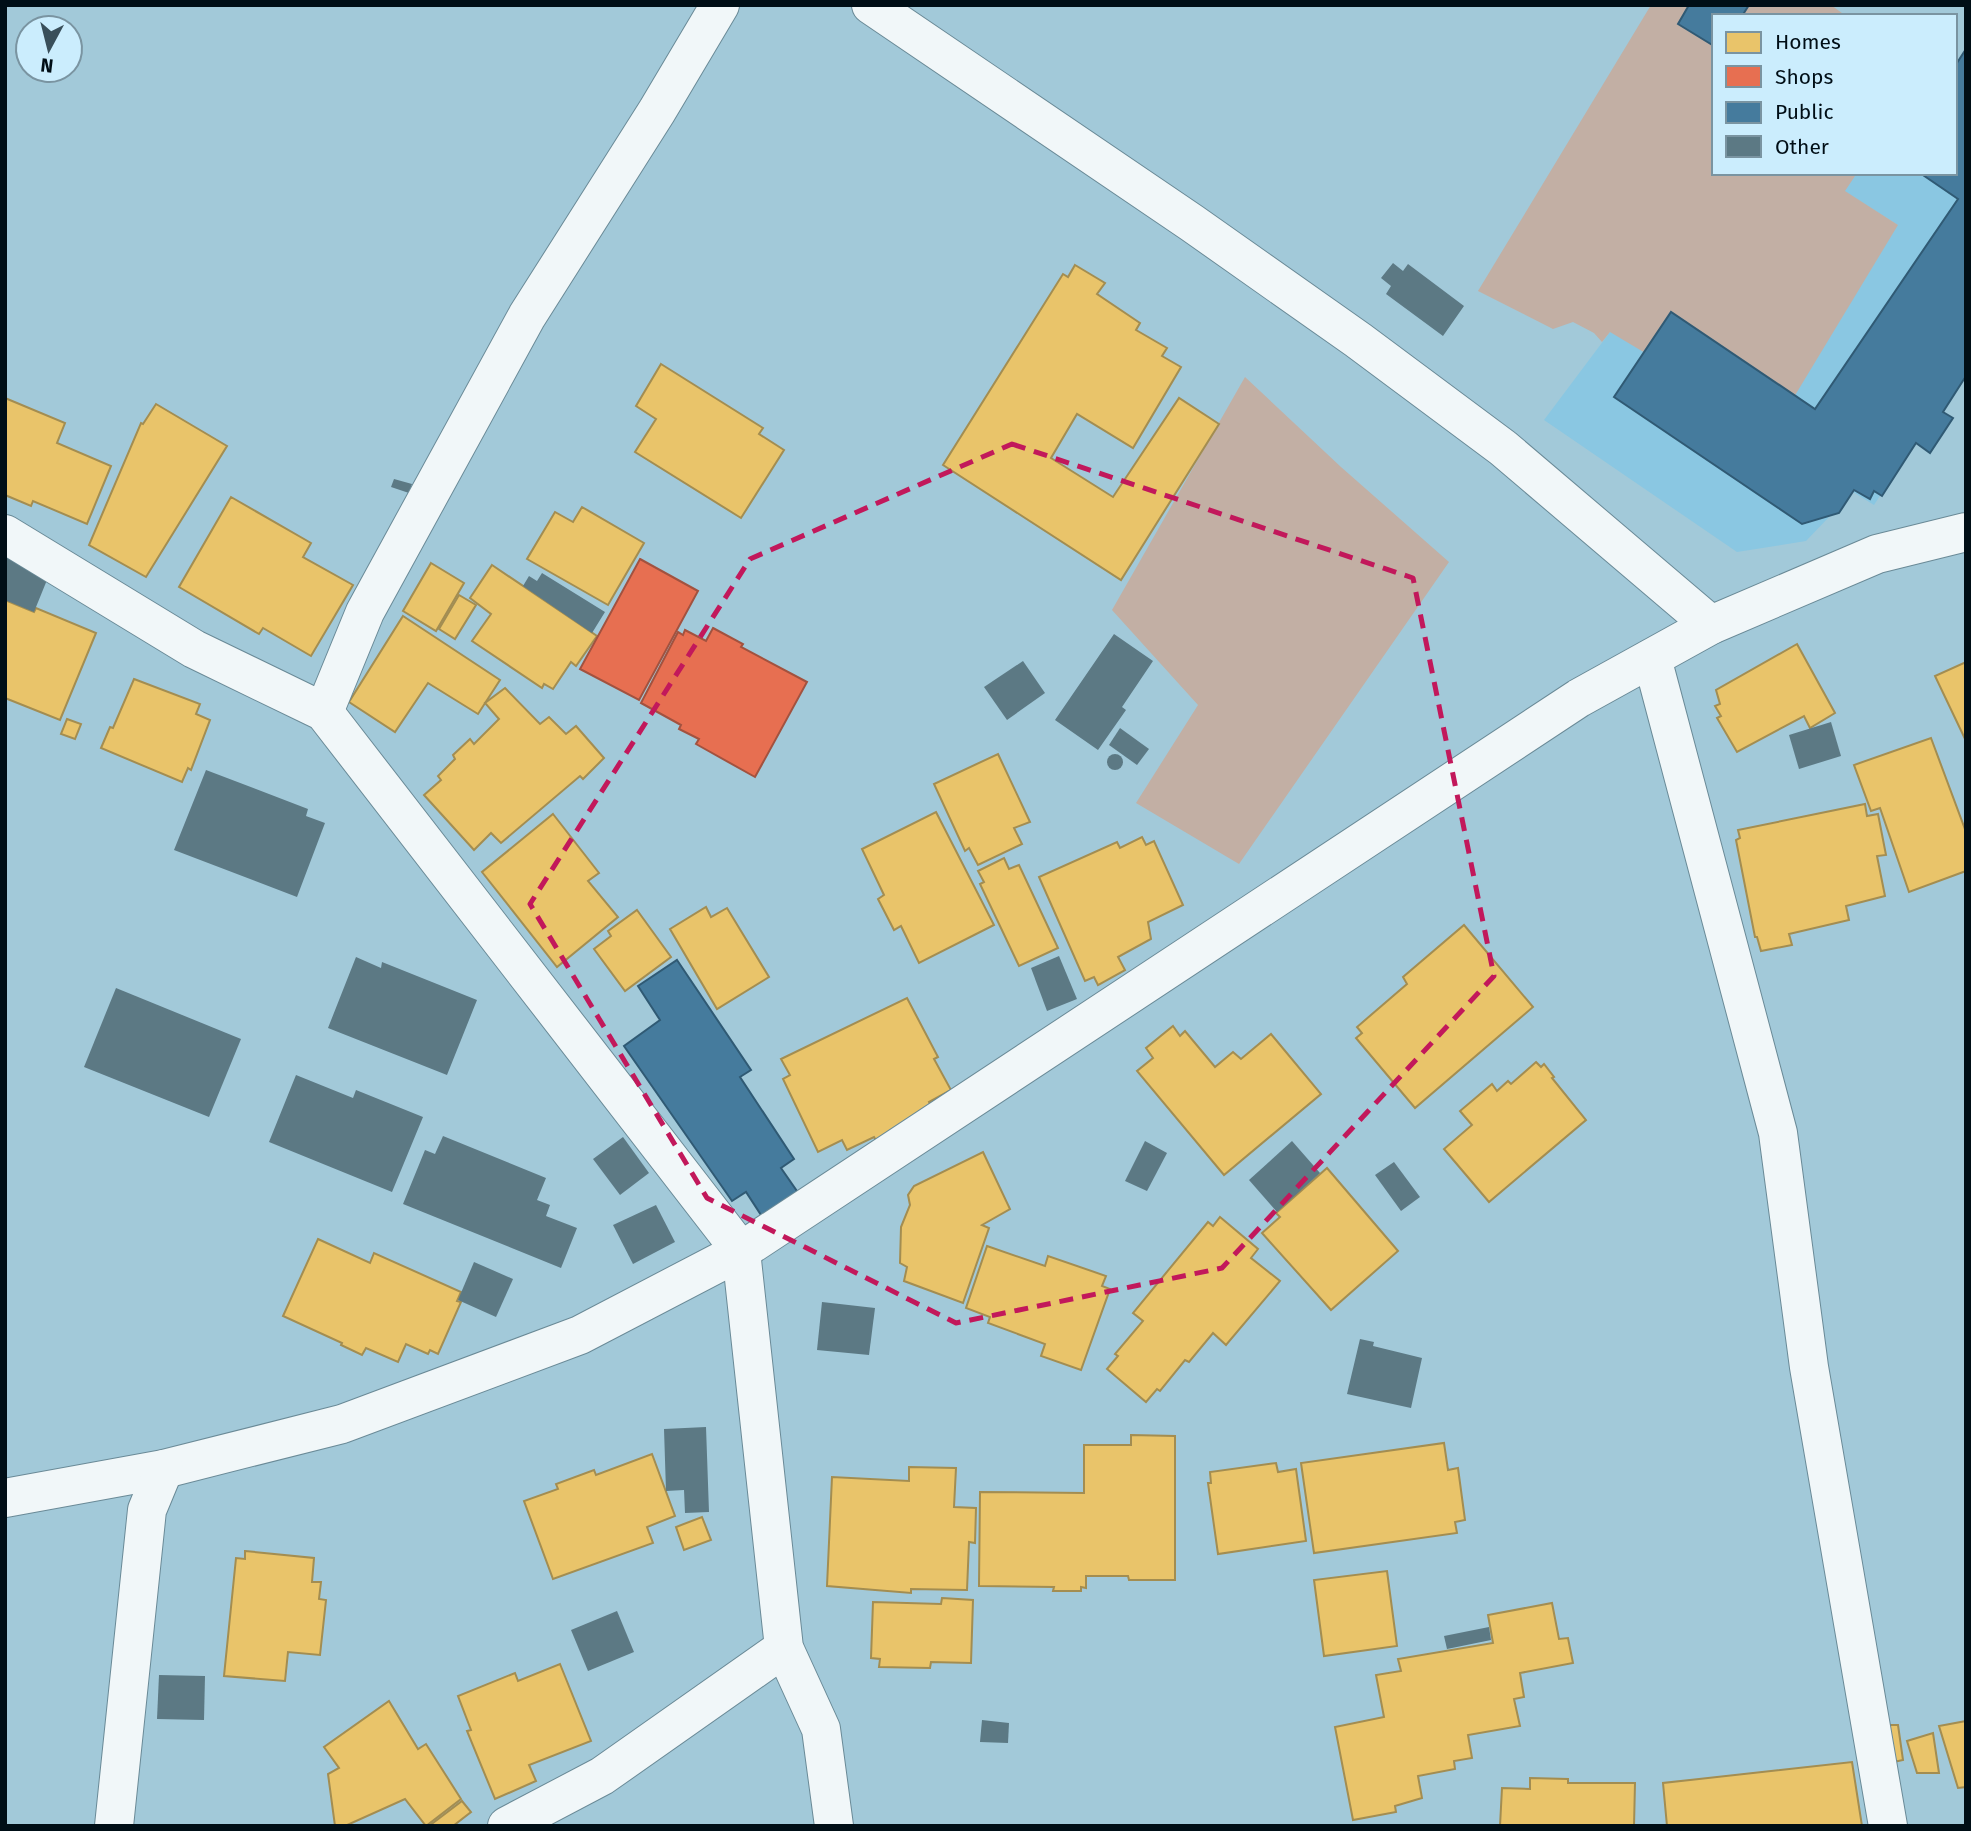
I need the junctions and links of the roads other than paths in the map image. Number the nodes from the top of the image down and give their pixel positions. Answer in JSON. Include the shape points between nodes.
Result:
{"nodes":[{"id":1,"x":720,"y":5,"type":"edge"},
{"id":2,"x":871,"y":5,"type":"edge"},
{"id":3,"x":1966,"y":532,"type":"edge"},
{"id":4,"x":5,"y":534,"type":"edge"},
{"id":5,"x":1711,"y":625,"type":"junction"},
{"id":6,"x":1652,"y":658,"type":"junction"},
{"id":7,"x":324,"y":712,"type":"junction"},
{"id":8,"x":741,"y":1251,"type":"junction"},
{"id":9,"x":164,"y":1469,"type":"junction"},
{"id":10,"x":5,"y":1497,"type":"edge"},
{"id":11,"x":784,"y":1648,"type":"junction"},
{"id":12,"x":114,"y":1826,"type":"edge"},
{"id":13,"x":507,"y":1826,"type":"edge"},
{"id":14,"x":834,"y":1826,"type":"edge"},
{"id":15,"x":1888,"y":1826,"type":"edge"}],
"edges":[{"from":1,"to":7,"type":"street","via":[[520,328],[365,612]]},
{"from":2,"to":5,"type":"street","via":[[1358,340],[1503,448]]},
{"from":3,"to":5,"type":"street","via":[[1877,554]]},
{"from":4,"to":7,"type":"street","via":[[194,649]]},
{"from":5,"to":6,"type":"street"},
{"from":6,"to":8,"type":"street","via":[[1579,698]]},
{"from":6,"to":15,"type":"street","via":[[1778,1133],[1809,1367]]},
{"from":7,"to":8,"type":"street"},
{"from":8,"to":9,"type":"street","via":[[580,1335],[342,1424]]},
{"from":8,"to":11,"type":"street"},
{"from":9,"to":10,"type":"street"},
{"from":9,"to":12,"type":"street","via":[[147,1510]]},
{"from":11,"to":13,"type":"street","via":[[602,1776]]},
{"from":11,"to":14,"type":"street","via":[[821,1729]]}]}
